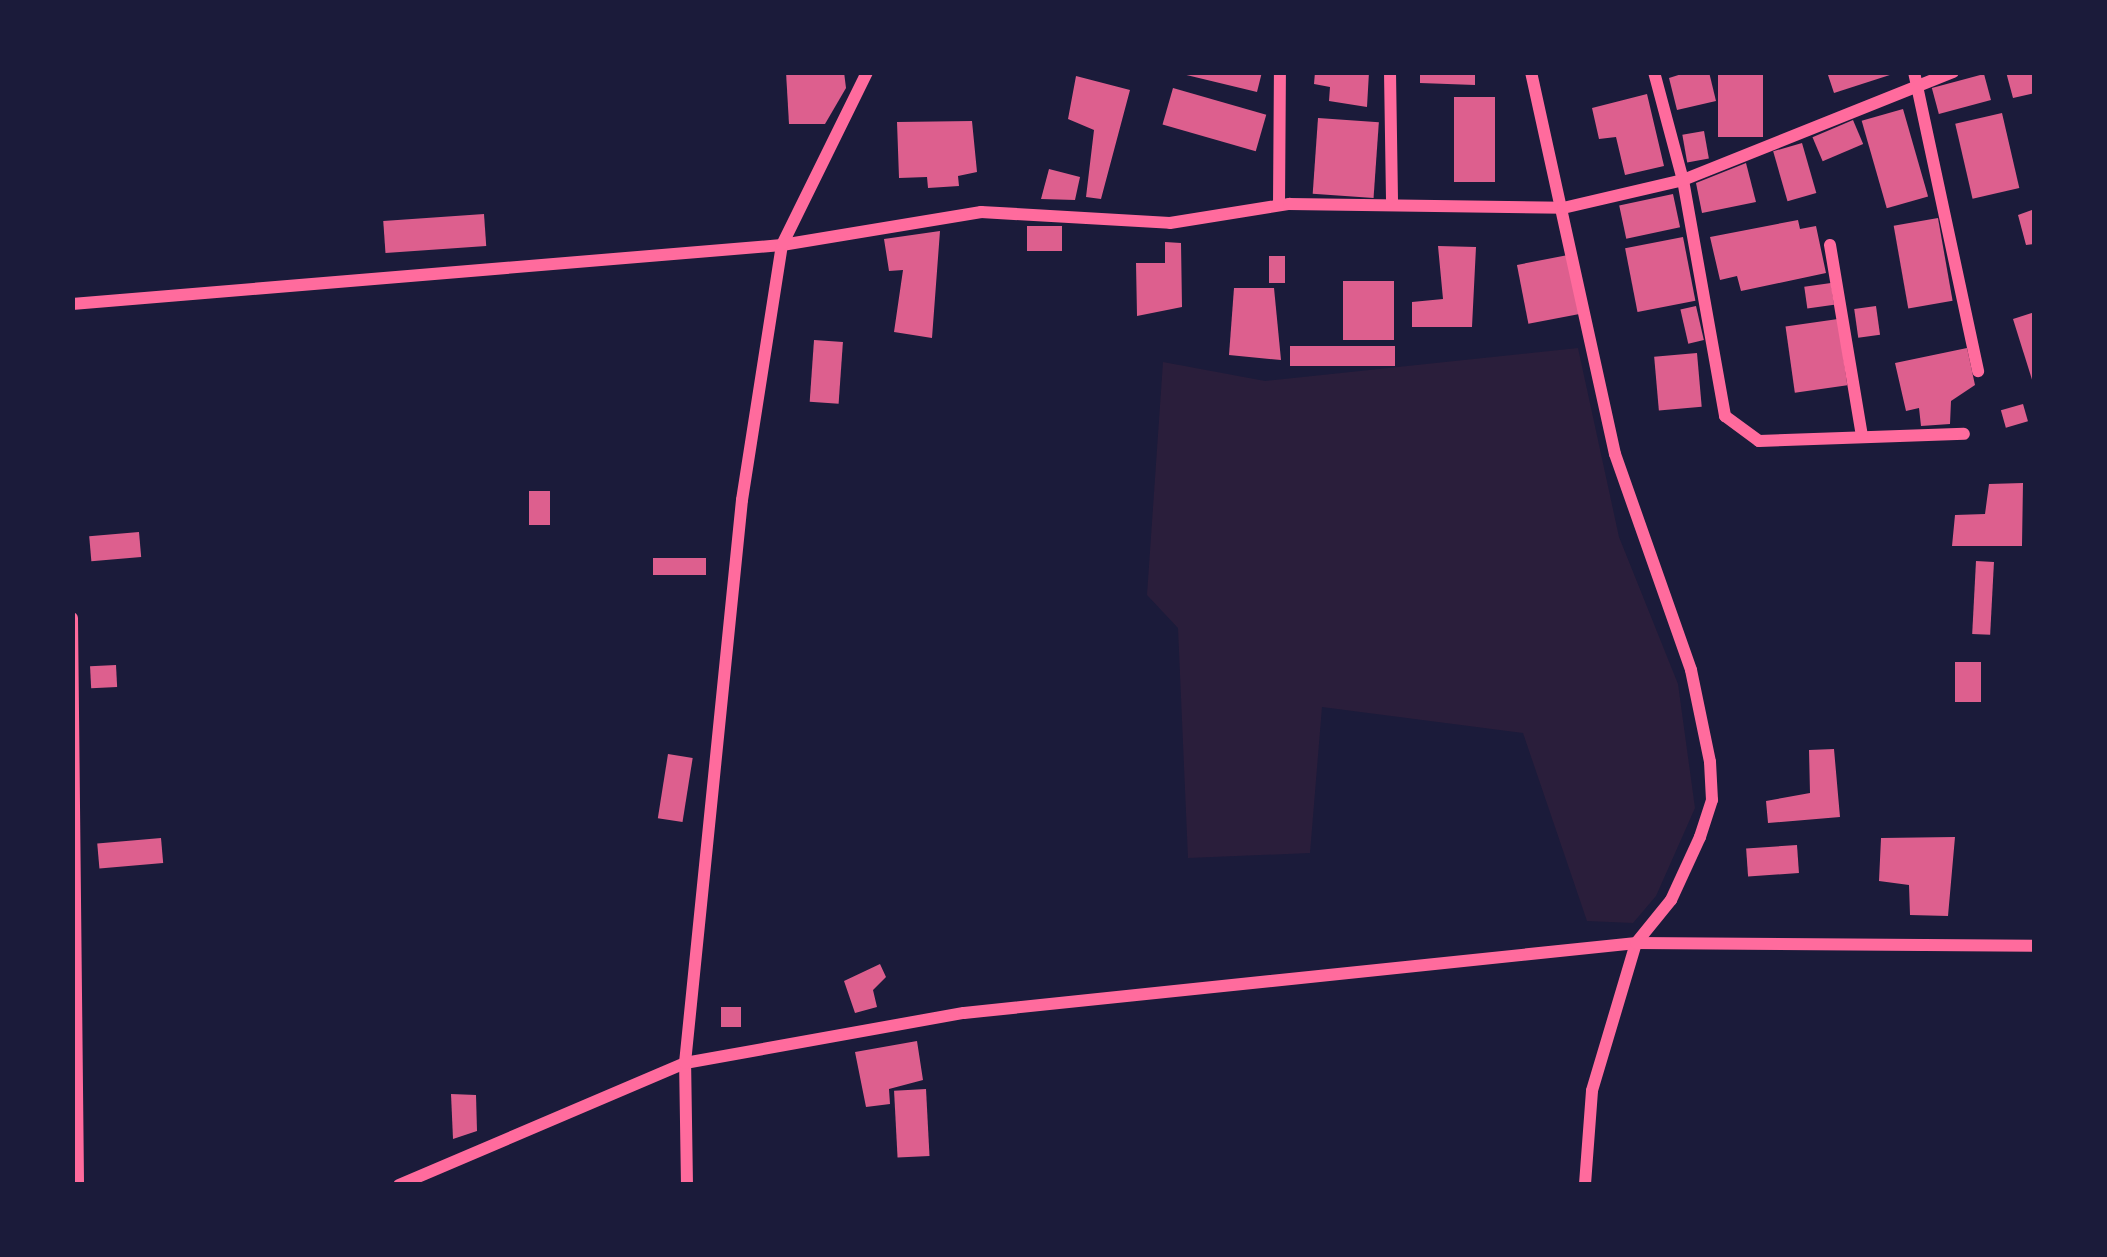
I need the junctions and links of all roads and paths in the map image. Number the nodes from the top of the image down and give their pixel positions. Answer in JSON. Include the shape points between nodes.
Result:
{"nodes":[{"id":1,"x":867,"y":72,"type":"edge"},
{"id":2,"x":1280,"y":72,"type":"edge"},
{"id":3,"x":1390,"y":72,"type":"edge"},
{"id":4,"x":1532,"y":72,"type":"edge"},
{"id":5,"x":1654,"y":72,"type":"edge"},
{"id":6,"x":1953,"y":72,"type":"edge"},
{"id":7,"x":1915,"y":77,"type":"edge"},
{"id":8,"x":1683,"y":180,"type":"junction"},
{"id":9,"x":1279,"y":205,"type":"junction"},
{"id":10,"x":1391,"y":205,"type":"junction"},
{"id":11,"x":1563,"y":208,"type":"junction"},
{"id":12,"x":782,"y":245,"type":"junction"},
{"id":13,"x":1830,"y":245,"type":"dead end"},
{"id":14,"x":72,"y":304,"type":"edge"},
{"id":15,"x":1978,"y":371,"type":"dead end"},
{"id":16,"x":1964,"y":434,"type":"dead end"},
{"id":17,"x":1862,"y":436,"type":"junction"},
{"id":18,"x":72,"y":618,"type":"edge"},
{"id":19,"x":1636,"y":943,"type":"junction"},
{"id":20,"x":2035,"y":946,"type":"edge"},
{"id":21,"x":685,"y":1063,"type":"junction"},
{"id":22,"x":78,"y":1185,"type":"edge"},
{"id":23,"x":399,"y":1185,"type":"edge"},
{"id":24,"x":687,"y":1185,"type":"edge"},
{"id":25,"x":1585,"y":1185,"type":"edge"}],
"edges":[{"from":1,"to":12,"type":"street"},
{"from":2,"to":9,"type":"street"},
{"from":3,"to":10,"type":"street"},
{"from":4,"to":11,"type":"street"},
{"from":5,"to":8,"type":"street"},
{"from":6,"to":7,"type":"street"},
{"from":7,"to":8,"type":"street"},
{"from":7,"to":15,"type":"street"},
{"from":8,"to":11,"type":"street"},
{"from":8,"to":17,"type":"street","via":[[1725,416],[1759,441]]},
{"from":9,"to":10,"type":"street"},
{"from":9,"to":12,"type":"street","via":[[1170,224],[981,212]]},
{"from":10,"to":11,"type":"street"},
{"from":11,"to":19,"type":"street","via":[[1616,454],[1691,670],[1711,761],[1712,800],[1700,837],[1671,900]]},
{"from":12,"to":14,"type":"street"},
{"from":12,"to":21,"type":"street","via":[[742,500]]},
{"from":13,"to":17,"type":"street"},
{"from":16,"to":17,"type":"street"},
{"from":18,"to":22,"type":"street"},
{"from":19,"to":20,"type":"street"},
{"from":19,"to":21,"type":"street","via":[[964,1013]]},
{"from":19,"to":25,"type":"street","via":[[1592,1091]]},
{"from":21,"to":23,"type":"street"},
{"from":21,"to":24,"type":"street"}]}
